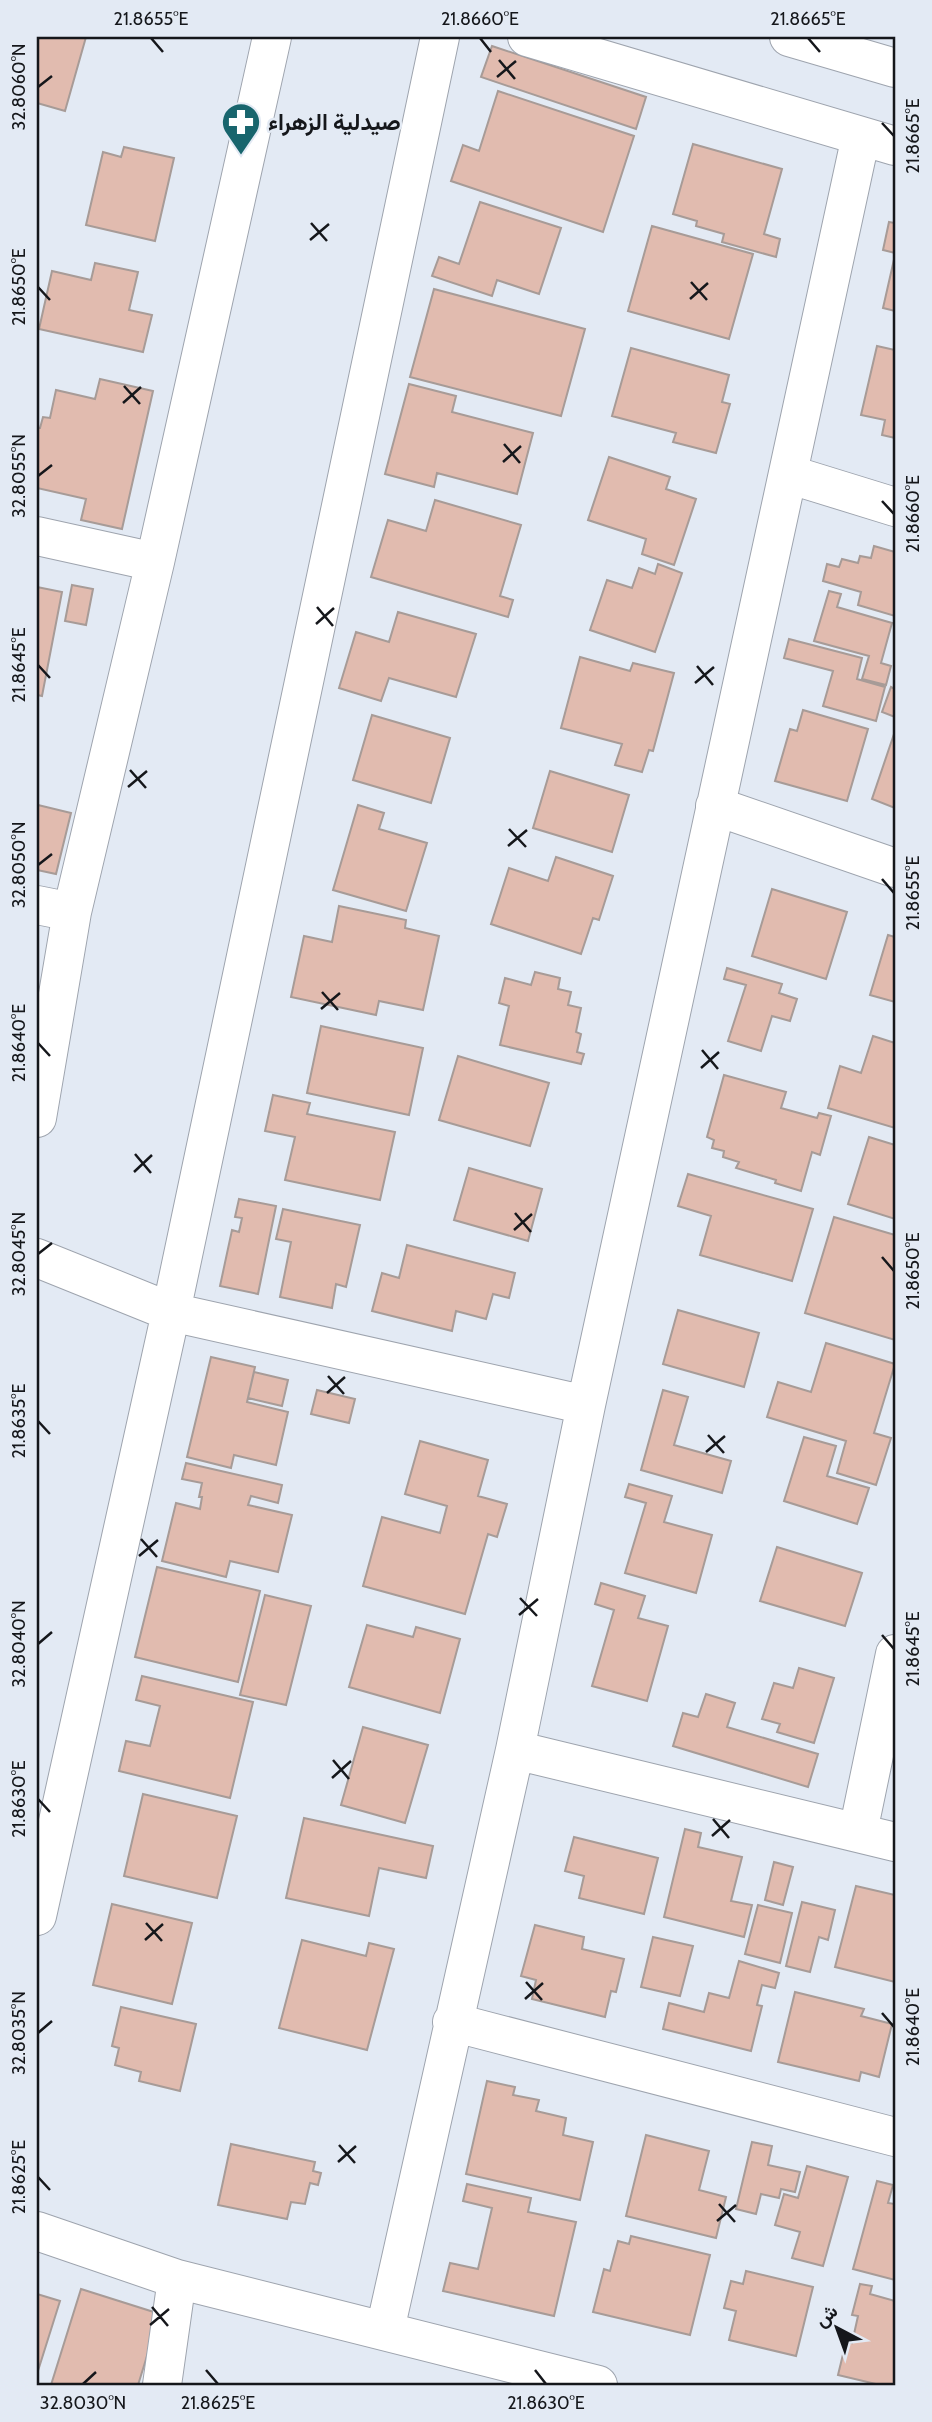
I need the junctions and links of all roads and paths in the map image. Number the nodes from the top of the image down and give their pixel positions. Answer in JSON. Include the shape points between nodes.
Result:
{"nodes":[{"id":1,"x":272,"y":37,"type":"edge"},
{"id":2,"x":440,"y":37,"type":"edge"},
{"id":3,"x":527,"y":37,"type":"edge"},
{"id":4,"x":789,"y":37,"type":"edge"},
{"id":5,"x":880,"y":55,"type":"edge"},
{"id":6,"x":878,"y":141,"type":"edge"},
{"id":7,"x":788,"y":474,"type":"junction"},
{"id":8,"x":895,"y":508,"type":"edge"},
{"id":9,"x":37,"y":536,"type":"edge"},
{"id":10,"x":155,"y":562,"type":"junction"},
{"id":11,"x":715,"y":806,"type":"junction"},
{"id":12,"x":895,"y":868,"type":"edge"},
{"id":13,"x":55,"y":909,"type":"edge"},
{"id":14,"x":37,"y":1118,"type":"edge"},
{"id":15,"x":37,"y":1258,"type":"edge"},
{"id":16,"x":171,"y":1312,"type":"junction"},
{"id":17,"x":586,"y":1405,"type":"junction"},
{"id":18,"x":895,"y":1654,"type":"edge"},
{"id":19,"x":515,"y":1750,"type":"junction"},
{"id":20,"x":858,"y":1832,"type":"junction"},
{"id":21,"x":895,"y":1842,"type":"edge"},
{"id":22,"x":37,"y":1916,"type":"edge"},
{"id":23,"x":452,"y":2022,"type":"junction"},
{"id":24,"x":895,"y":2137,"type":"edge"},
{"id":25,"x":37,"y":2231,"type":"edge"},
{"id":26,"x":177,"y":2278,"type":"junction"},
{"id":27,"x":384,"y":2330,"type":"junction"},
{"id":28,"x":162,"y":2385,"type":"edge"},
{"id":29,"x":598,"y":2385,"type":"edge"}],
"edges":[{"from":1,"to":10,"type":"street"},
{"from":2,"to":16,"type":"street"},
{"from":3,"to":6,"type":"street"},
{"from":4,"to":5,"type":"street"},
{"from":6,"to":7,"type":"street"},
{"from":7,"to":8,"type":"street"},
{"from":7,"to":11,"type":"street"},
{"from":9,"to":10,"type":"street"},
{"from":10,"to":13,"type":"street"},
{"from":11,"to":12,"type":"street"},
{"from":11,"to":17,"type":"street"},
{"from":13,"to":14,"type":"street"},
{"from":15,"to":16,"type":"street"},
{"from":16,"to":17,"type":"street"},
{"from":16,"to":22,"type":"street"},
{"from":17,"to":19,"type":"street"},
{"from":18,"to":20,"type":"street"},
{"from":19,"to":20,"type":"street"},
{"from":19,"to":23,"type":"street"},
{"from":20,"to":21,"type":"street"},
{"from":23,"to":24,"type":"street"},
{"from":23,"to":27,"type":"street"},
{"from":25,"to":26,"type":"street"},
{"from":26,"to":27,"type":"street"},
{"from":26,"to":28,"type":"street"},
{"from":27,"to":29,"type":"street"}]}
